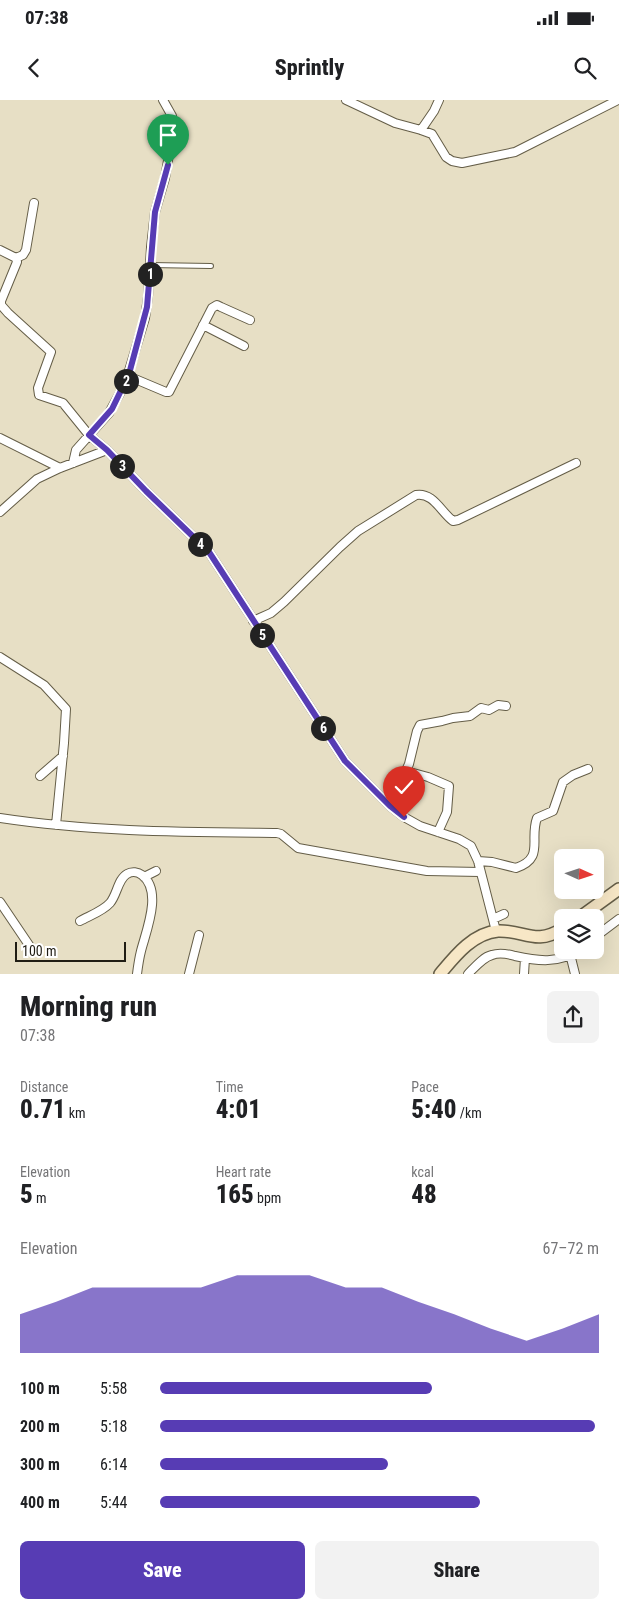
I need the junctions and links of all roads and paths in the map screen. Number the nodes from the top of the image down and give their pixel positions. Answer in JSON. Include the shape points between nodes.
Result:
{"nodes":[{"id":1,"x":163,"y":100,"type":"edge"},
{"id":2,"x":346,"y":100,"type":"edge"},
{"id":3,"x":439,"y":100,"type":"edge"},
{"id":4,"x":618,"y":100,"type":"edge"},
{"id":5,"x":421,"y":130,"type":"junction"},
{"id":6,"x":34,"y":203,"type":"dead end"},
{"id":7,"x":0,"y":250,"type":"edge"},
{"id":8,"x":16,"y":258,"type":"junction"},
{"id":9,"x":150,"y":265,"type":"junction"},
{"id":10,"x":211,"y":266,"type":"dead end"},
{"id":11,"x":0,"y":302,"type":"edge"},
{"id":12,"x":250,"y":320,"type":"dead end"},
{"id":13,"x":203,"y":325,"type":"junction"},
{"id":14,"x":244,"y":346,"type":"dead end"},
{"id":15,"x":128,"y":376,"type":"junction"},
{"id":16,"x":89,"y":435,"type":"junction"},
{"id":17,"x":0,"y":438,"type":"edge"},
{"id":18,"x":107,"y":450,"type":"junction"},
{"id":19,"x":73,"y":463,"type":"junction"},
{"id":20,"x":576,"y":463,"type":"dead end"},
{"id":21,"x":60,"y":468,"type":"junction"},
{"id":22,"x":0,"y":512,"type":"edge"},
{"id":23,"x":253,"y":620,"type":"junction"},
{"id":24,"x":0,"y":656,"type":"edge"},
{"id":25,"x":506,"y":706,"type":"dead end"},
{"id":26,"x":63,"y":756,"type":"junction"},
{"id":27,"x":588,"y":769,"type":"dead end"},
{"id":28,"x":406,"y":770,"type":"junction"},
{"id":29,"x":40,"y":776,"type":"dead end"},
{"id":30,"x":390,"y":806,"type":"junction"},
{"id":31,"x":0,"y":818,"type":"edge"},
{"id":32,"x":56,"y":826,"type":"junction"},
{"id":33,"x":438,"y":832,"type":"junction"},
{"id":34,"x":478,"y":861,"type":"junction"},
{"id":35,"x":156,"y":871,"type":"dead end"},
{"id":36,"x":480,"y":872,"type":"junction"},
{"id":37,"x":144,"y":877,"type":"junction"},
{"id":38,"x":619,"y":889,"type":"edge"},
{"id":39,"x":0,"y":902,"type":"edge"},
{"id":40,"x":591,"y":909,"type":"edge"},
{"id":41,"x":504,"y":914,"type":"dead end"},
{"id":42,"x":493,"y":919,"type":"junction"},
{"id":43,"x":619,"y":919,"type":"edge"},
{"id":44,"x":80,"y":921,"type":"dead end"},
{"id":45,"x":604,"y":930,"type":"edge"},
{"id":46,"x":496,"y":931,"type":"junction"},
{"id":47,"x":198,"y":934,"type":"dead end"},
{"id":48,"x":554,"y":934,"type":"edge"},
{"id":49,"x":31,"y":948,"type":"dead end"},
{"id":50,"x":525,"y":958,"type":"junction"},
{"id":51,"x":559,"y":959,"type":"edge"},
{"id":52,"x":571,"y":959,"type":"edge"},
{"id":53,"x":137,"y":974,"type":"edge"},
{"id":54,"x":189,"y":974,"type":"edge"},
{"id":55,"x":440,"y":974,"type":"edge"},
{"id":56,"x":468,"y":974,"type":"edge"},
{"id":57,"x":524,"y":974,"type":"edge"},
{"id":58,"x":575,"y":974,"type":"edge"}],
"edges":[{"from":1,"to":9,"type":"street","via":[[172,116],[172,137],[155,212]]},
{"from":2,"to":5,"type":"street","via":[[399,124]]},
{"from":3,"to":5,"type":"street"},
{"from":4,"to":5,"type":"street","via":[[516,152],[462,164],[446,157],[434,137]]},
{"from":6,"to":8,"type":"street","via":[[26,250]]},
{"from":7,"to":8,"type":"street"},
{"from":8,"to":11,"type":"street","via":[[17,264]]},
{"from":9,"to":10,"type":"lane"},
{"from":9,"to":15,"type":"street","via":[[147,307]]},
{"from":11,"to":16,"type":"street","via":[[51,352],[38,388],[39,396],[63,403]]},
{"from":12,"to":13,"type":"street","via":[[217,305]]},
{"from":13,"to":14,"type":"street"},
{"from":13,"to":15,"type":"street","via":[[169,392]]},
{"from":15,"to":16,"type":"street","via":[[112,409]]},
{"from":16,"to":18,"type":"street"},
{"from":16,"to":19,"type":"street","via":[[76,450]]},
{"from":17,"to":21,"type":"street"},
{"from":18,"to":19,"type":"street"},
{"from":18,"to":23,"type":"street","via":[[209,552]]},
{"from":19,"to":21,"type":"street"},
{"from":20,"to":23,"type":"street","via":[[453,521],[428,496],[416,495],[358,531],[272,613]]},
{"from":21,"to":22,"type":"street","via":[[32,483]]},
{"from":23,"to":30,"type":"street","via":[[345,761]]},
{"from":24,"to":26,"type":"street","via":[[44,685],[65,708]]},
{"from":25,"to":28,"type":"street","via":[[498,705],[489,710],[481,708],[472,715],[420,725]]},
{"from":26,"to":29,"type":"street"},
{"from":26,"to":32,"type":"street"},
{"from":27,"to":34,"type":"street","via":[[566,779],[553,811],[537,818],[532,857],[516,868]]},
{"from":28,"to":30,"type":"street"},
{"from":28,"to":33,"type":"street","via":[[449,786],[447,812]]},
{"from":30,"to":33,"type":"street","via":[[412,822]]},
{"from":31,"to":32,"type":"street"},
{"from":32,"to":36,"type":"street","via":[[163,832],[279,833],[296,847],[306,850],[427,871]]},
{"from":33,"to":34,"type":"street","via":[[466,842]]},
{"from":34,"to":36,"type":"street"},
{"from":35,"to":37,"type":"street"},
{"from":36,"to":42,"type":"street"},
{"from":37,"to":44,"type":"street","via":[[135,872],[126,874],[110,903]]},
{"from":37,"to":53,"type":"street","via":[[152,893],[152,911]]},
{"from":38,"to":40,"type":"main road"},
{"from":39,"to":49,"type":"street"},
{"from":41,"to":42,"type":"street"},
{"from":42,"to":46,"type":"street"},
{"from":43,"to":45,"type":"street"},
{"from":46,"to":48,"type":"main road","via":[[545,937]]},
{"from":46,"to":55,"type":"main road","via":[[472,941]]},
{"from":47,"to":54,"type":"street"},
{"from":50,"to":51,"type":"street"},
{"from":50,"to":56,"type":"street","via":[[493,954]]},
{"from":50,"to":57,"type":"street"},
{"from":52,"to":58,"type":"street"}]}
